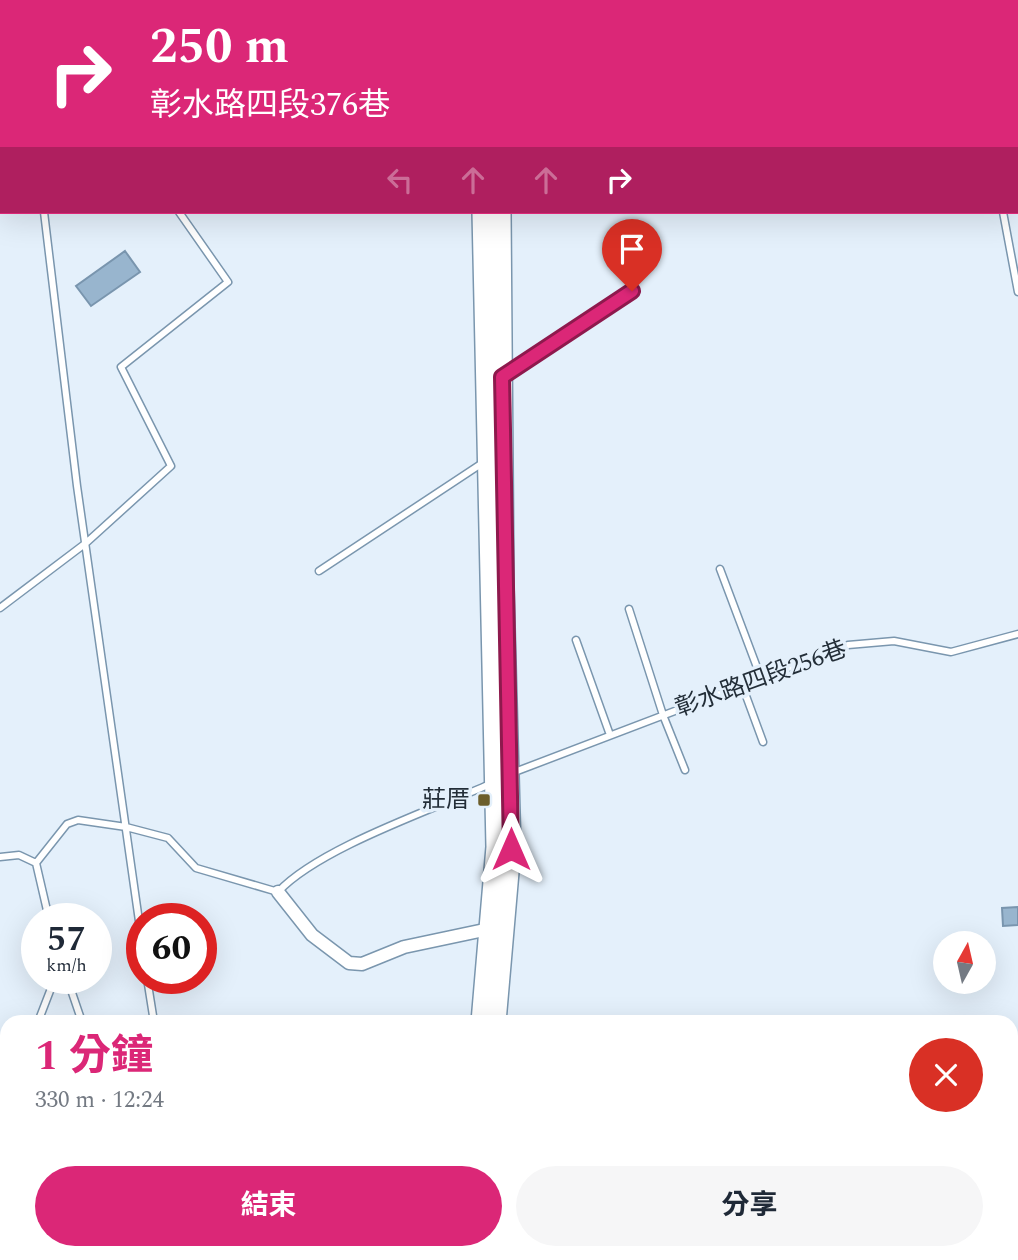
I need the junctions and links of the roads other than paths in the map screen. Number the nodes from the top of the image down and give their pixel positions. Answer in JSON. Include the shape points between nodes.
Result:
{"nodes":[{"id":1,"x":44,"y":214,"type":"edge"},
{"id":2,"x":180,"y":214,"type":"edge"},
{"id":3,"x":482,"y":214,"type":"edge"},
{"id":4,"x":501,"y":214,"type":"edge"},
{"id":5,"x":1003,"y":214,"type":"edge"},
{"id":6,"x":632,"y":291,"type":"dead end"},
{"id":7,"x":1018,"y":292,"type":"edge"},
{"id":8,"x":502,"y":377,"type":"junction"},
{"id":9,"x":494,"y":427,"type":"junction"},
{"id":10,"x":485,"y":461,"type":"junction"},
{"id":11,"x":86,"y":543,"type":"junction"},
{"id":12,"x":720,"y":569,"type":"dead end"},
{"id":13,"x":319,"y":571,"type":"dead end"},
{"id":14,"x":0,"y":608,"type":"edge"},
{"id":15,"x":629,"y":609,"type":"dead end"},
{"id":16,"x":1018,"y":634,"type":"edge"},
{"id":17,"x":576,"y":640,"type":"dead end"},
{"id":18,"x":761,"y":678,"type":"junction"},
{"id":19,"x":742,"y":685,"type":"junction"},
{"id":20,"x":663,"y":715,"type":"junction"},
{"id":21,"x":610,"y":735,"type":"junction"},
{"id":22,"x":763,"y":742,"type":"dead end"},
{"id":23,"x":685,"y":770,"type":"dead end"},
{"id":24,"x":503,"y":778,"type":"junction"},
{"id":25,"x":126,"y":827,"type":"junction"},
{"id":26,"x":0,"y":857,"type":"edge"},
{"id":27,"x":36,"y":863,"type":"junction"},
{"id":28,"x":278,"y":892,"type":"junction"},
{"id":29,"x":45,"y":903,"type":"edge"},
{"id":30,"x":137,"y":903,"type":"edge"},
{"id":31,"x":489,"y":929,"type":"junction"},
{"id":32,"x":49,"y":994,"type":"edge"},
{"id":33,"x":72,"y":994,"type":"edge"},
{"id":34,"x":150,"y":994,"type":"edge"},
{"id":35,"x":41,"y":1015,"type":"edge"},
{"id":36,"x":80,"y":1015,"type":"edge"},
{"id":37,"x":153,"y":1015,"type":"edge"},
{"id":38,"x":482,"y":1015,"type":"edge"},
{"id":39,"x":497,"y":1015,"type":"edge"}],
"edges":[{"from":1,"to":11,"type":"lane"},
{"from":2,"to":11,"type":"lane","via":[[228,282],[121,367],[171,466]]},
{"from":3,"to":9,"type":"main road"},
{"from":4,"to":8,"type":"main road"},
{"from":5,"to":7,"type":"lane"},
{"from":6,"to":8,"type":"lane"},
{"from":8,"to":9,"type":"main road"},
{"from":9,"to":10,"type":"main road"},
{"from":9,"to":24,"type":"main road"},
{"from":10,"to":13,"type":"lane"},
{"from":10,"to":24,"type":"main road"},
{"from":11,"to":14,"type":"lane"},
{"from":11,"to":25,"type":"lane"},
{"from":12,"to":18,"type":"lane"},
{"from":15,"to":20,"type":"lane"},
{"from":16,"to":18,"type":"lane","name":"彰水路四段256巷","via":[[951,652],[894,641],[848,645]]},
{"from":17,"to":21,"type":"lane"},
{"from":18,"to":19,"type":"lane","name":"彰水路四段256巷"},
{"from":19,"to":20,"type":"lane","name":"彰水路四段256巷"},
{"from":19,"to":22,"type":"lane"},
{"from":20,"to":21,"type":"lane","name":"彰水路四段256巷"},
{"from":20,"to":23,"type":"lane"},
{"from":21,"to":24,"type":"lane","name":"彰水路四段256巷"},
{"from":24,"to":28,"type":"lane","name":"彰水路四段256巷","via":[[334,853],[290,879]]},
{"from":24,"to":31,"type":"main road"},
{"from":24,"to":39,"type":"main road","via":[[511,849]]},
{"from":25,"to":27,"type":"lane","via":[[78,820],[67,824]]},
{"from":25,"to":28,"type":"lane","via":[[169,838],[196,868]]},
{"from":25,"to":30,"type":"lane"},
{"from":26,"to":27,"type":"lane","via":[[19,855]]},
{"from":27,"to":29,"type":"lane"},
{"from":28,"to":31,"type":"street","via":[[313,934],[349,963],[362,964],[404,947]]},
{"from":31,"to":38,"type":"main road"},
{"from":32,"to":35,"type":"lane"},
{"from":33,"to":36,"type":"lane"},
{"from":34,"to":37,"type":"lane"}]}
